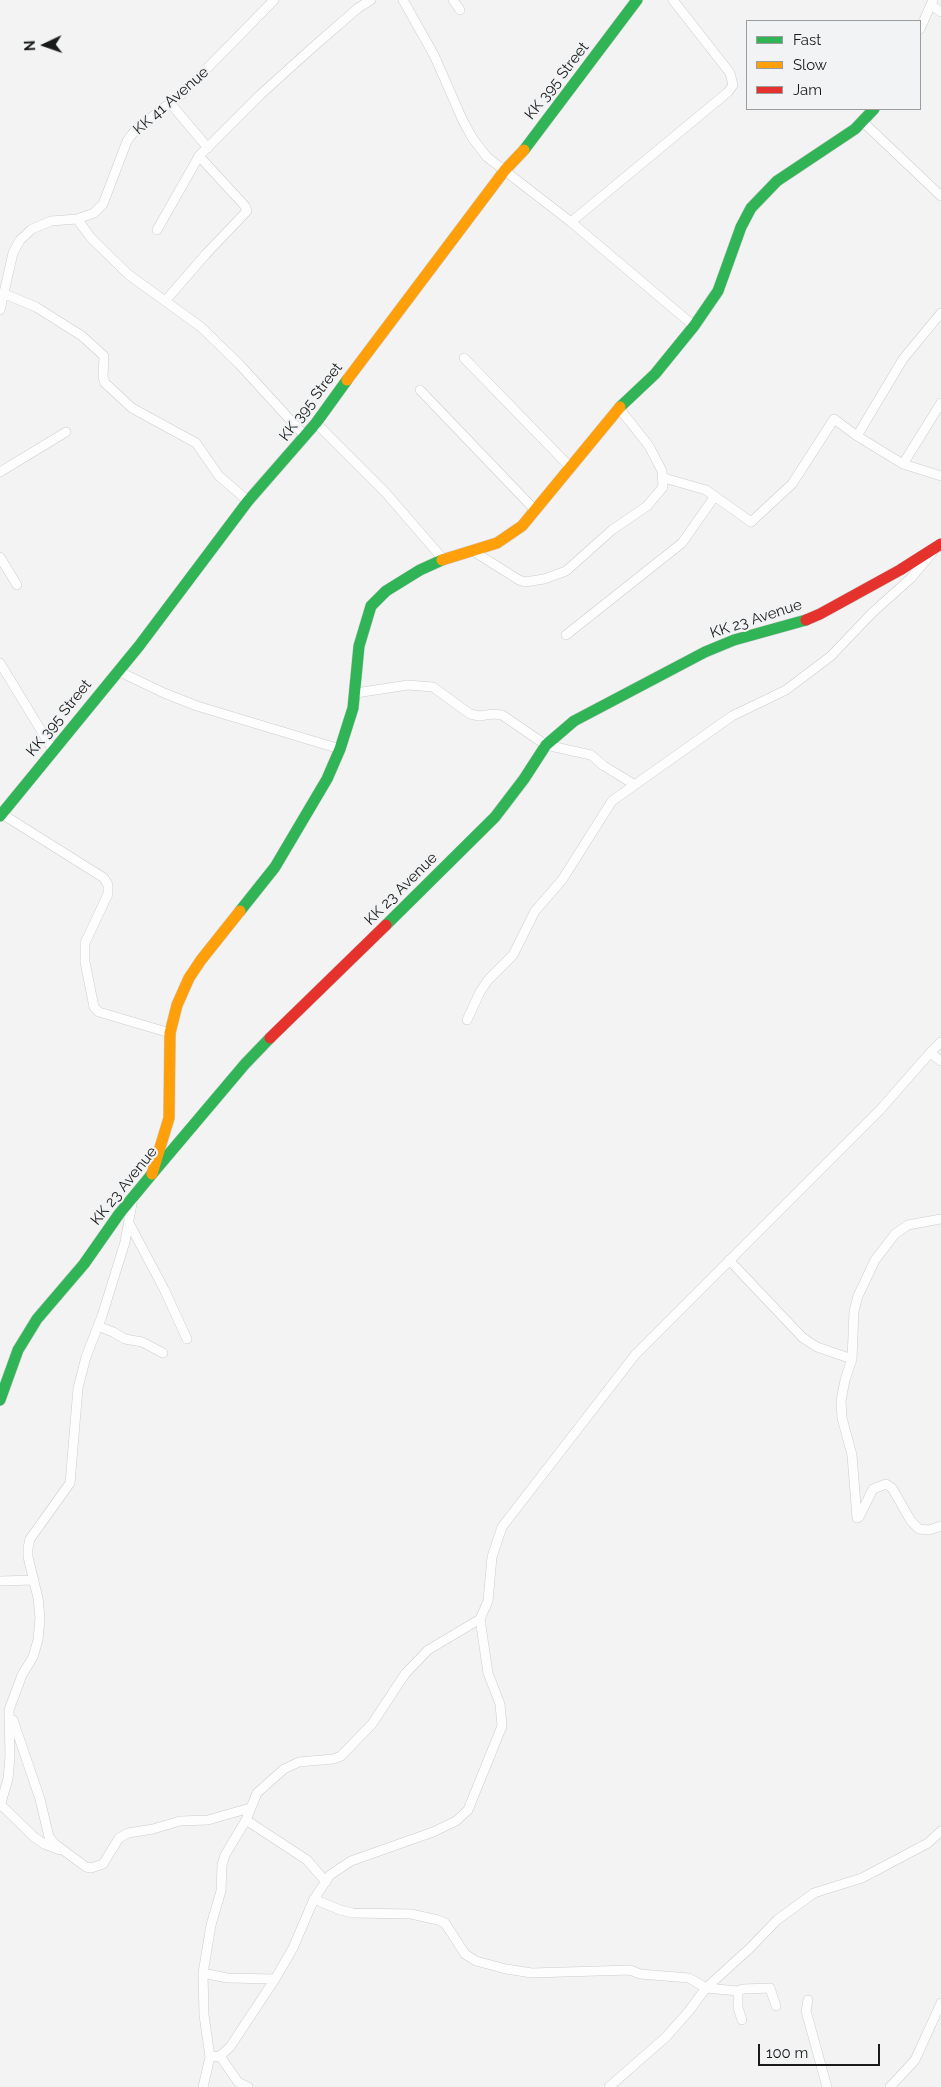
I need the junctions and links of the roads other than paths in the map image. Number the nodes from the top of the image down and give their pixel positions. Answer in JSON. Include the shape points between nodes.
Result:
{"nodes":[{"id":1,"x":274,"y":0,"type":"edge"},
{"id":2,"x":371,"y":0,"type":"edge"},
{"id":3,"x":403,"y":0,"type":"edge"},
{"id":4,"x":453,"y":0,"type":"edge"},
{"id":5,"x":637,"y":0,"type":"edge"},
{"id":6,"x":673,"y":0,"type":"edge"},
{"id":7,"x":932,"y":2,"type":"edge"},
{"id":8,"x":460,"y":10,"type":"dead end"},
{"id":9,"x":941,"y":12,"type":"edge"},
{"id":10,"x":921,"y":27,"type":"edge"},
{"id":11,"x":170,"y":103,"type":"junction"},
{"id":12,"x":873,"y":110,"type":"edge"},
{"id":13,"x":862,"y":121,"type":"junction"},
{"id":14,"x":208,"y":148,"type":"junction"},
{"id":15,"x":199,"y":156,"type":"junction"},
{"id":16,"x":505,"y":170,"type":"junction"},
{"id":17,"x":941,"y":196,"type":"edge"},
{"id":18,"x":77,"y":219,"type":"junction"},
{"id":19,"x":571,"y":222,"type":"junction"},
{"id":20,"x":157,"y":230,"type":"dead end"},
{"id":21,"x":5,"y":294,"type":"junction"},
{"id":22,"x":166,"y":300,"type":"junction"},
{"id":23,"x":0,"y":310,"type":"edge"},
{"id":24,"x":941,"y":313,"type":"edge"},
{"id":25,"x":694,"y":326,"type":"junction"},
{"id":26,"x":464,"y":358,"type":"dead end"},
{"id":27,"x":420,"y":390,"type":"dead end"},
{"id":28,"x":941,"y":403,"type":"edge"},
{"id":29,"x":619,"y":408,"type":"junction"},
{"id":30,"x":316,"y":423,"type":"junction"},
{"id":31,"x":66,"y":432,"type":"dead end"},
{"id":32,"x":305,"y":436,"type":"junction"},
{"id":33,"x":857,"y":436,"type":"junction"},
{"id":34,"x":903,"y":464,"type":"junction"},
{"id":35,"x":571,"y":468,"type":"junction"},
{"id":36,"x":0,"y":472,"type":"edge"},
{"id":37,"x":941,"y":476,"type":"edge"},
{"id":38,"x":664,"y":478,"type":"junction"},
{"id":39,"x":715,"y":496,"type":"junction"},
{"id":40,"x":248,"y":501,"type":"junction"},
{"id":41,"x":534,"y":510,"type":"junction"},
{"id":42,"x":940,"y":545,"type":"edge"},
{"id":43,"x":473,"y":551,"type":"junction"},
{"id":44,"x":0,"y":557,"type":"edge"},
{"id":45,"x":443,"y":559,"type":"junction"},
{"id":46,"x":17,"y":584,"type":"dead end"},
{"id":47,"x":566,"y":635,"type":"dead end"},
{"id":48,"x":0,"y":663,"type":"edge"},
{"id":49,"x":118,"y":671,"type":"junction"},
{"id":50,"x":356,"y":693,"type":"junction"},
{"id":51,"x":546,"y":745,"type":"junction"},
{"id":52,"x":340,"y":749,"type":"junction"},
{"id":53,"x":52,"y":750,"type":"junction"},
{"id":54,"x":635,"y":785,"type":"junction"},
{"id":55,"x":1,"y":815,"type":"edge"},
{"id":56,"x":467,"y":1020,"type":"dead end"},
{"id":57,"x":170,"y":1033,"type":"junction"},
{"id":58,"x":941,"y":1042,"type":"edge"},
{"id":59,"x":930,"y":1053,"type":"junction"},
{"id":60,"x":941,"y":1061,"type":"edge"},
{"id":61,"x":152,"y":1174,"type":"junction"},
{"id":62,"x":133,"y":1198,"type":"junction"},
{"id":63,"x":941,"y":1219,"type":"edge"},
{"id":64,"x":128,"y":1223,"type":"junction"},
{"id":65,"x":729,"y":1260,"type":"junction"},
{"id":66,"x":98,"y":1326,"type":"junction"},
{"id":67,"x":187,"y":1339,"type":"dead end"},
{"id":68,"x":163,"y":1353,"type":"dead end"},
{"id":69,"x":852,"y":1359,"type":"junction"},
{"id":70,"x":0,"y":1400,"type":"edge"},
{"id":71,"x":941,"y":1526,"type":"edge"},
{"id":72,"x":34,"y":1580,"type":"junction"},
{"id":73,"x":0,"y":1581,"type":"edge"},
{"id":74,"x":480,"y":1619,"type":"junction"},
{"id":75,"x":9,"y":1710,"type":"junction"},
{"id":76,"x":0,"y":1806,"type":"edge"},
{"id":77,"x":250,"y":1808,"type":"junction"},
{"id":78,"x":246,"y":1820,"type":"junction"},
{"id":79,"x":941,"y":1831,"type":"edge"},
{"id":80,"x":64,"y":1851,"type":"junction"},
{"id":81,"x":326,"y":1882,"type":"junction"},
{"id":82,"x":314,"y":1899,"type":"junction"},
{"id":83,"x":203,"y":1973,"type":"junction"},
{"id":84,"x":275,"y":1979,"type":"junction"},
{"id":85,"x":706,"y":1988,"type":"junction"},
{"id":86,"x":738,"y":1991,"type":"junction"},
{"id":87,"x":808,"y":2000,"type":"dead end"},
{"id":88,"x":941,"y":2003,"type":"edge"},
{"id":89,"x":776,"y":2006,"type":"dead end"},
{"id":90,"x":742,"y":2020,"type":"dead end"},
{"id":91,"x":220,"y":2056,"type":"junction"},
{"id":92,"x":210,"y":2057,"type":"junction"},
{"id":93,"x":203,"y":2087,"type":"edge"},
{"id":94,"x":248,"y":2087,"type":"edge"},
{"id":95,"x":609,"y":2087,"type":"edge"},
{"id":96,"x":827,"y":2087,"type":"edge"},
{"id":97,"x":890,"y":2087,"type":"edge"}],
"edges":[{"from":1,"to":11,"type":"street","name":"KK 41 Avenue","via":[[210,67]]},
{"from":2,"to":14,"type":"street","via":[[260,95]]},
{"from":3,"to":16,"type":"street","via":[[434,55],[473,139],[487,157]]},
{"from":4,"to":8,"type":"street"},
{"from":5,"to":16,"type":"street","name":"KK 395 Street","via":[[516,160]]},
{"from":6,"to":19,"type":"street","via":[[730,73],[733,85]]},
{"from":7,"to":9,"type":"street"},
{"from":7,"to":10,"type":"street"},
{"from":11,"to":14,"type":"street"},
{"from":11,"to":18,"type":"street","name":"KK 41 Avenue","via":[[136,128],[127,141],[103,204],[94,213]]},
{"from":12,"to":13,"type":"street"},
{"from":13,"to":17,"type":"street"},
{"from":13,"to":25,"type":"street","via":[[777,181],[751,208],[718,291]]},
{"from":14,"to":15,"type":"street"},
{"from":15,"to":20,"type":"street"},
{"from":15,"to":22,"type":"street","via":[[247,211]]},
{"from":16,"to":19,"type":"street"},
{"from":16,"to":30,"type":"street","name":"KK 395 Street"},
{"from":18,"to":21,"type":"street","name":"KK 41 Avenue","via":[[50,221],[32,229],[20,240],[13,253]]},
{"from":18,"to":22,"type":"street","via":[[106,255]]},
{"from":19,"to":25,"type":"street"},
{"from":21,"to":23,"type":"street","name":"KK 41 Avenue"},
{"from":21,"to":40,"type":"street","via":[[36,307],[82,336],[104,356],[105,383],[132,408],[196,443],[218,476]]},
{"from":22,"to":32,"type":"street","via":[[240,365]]},
{"from":24,"to":33,"type":"street","via":[[903,359]]},
{"from":25,"to":29,"type":"street","via":[[654,374]]},
{"from":26,"to":35,"type":"street"},
{"from":27,"to":41,"type":"street"},
{"from":28,"to":34,"type":"street"},
{"from":29,"to":35,"type":"street"},
{"from":29,"to":38,"type":"street","via":[[649,446]]},
{"from":30,"to":32,"type":"street","name":"KK 395 Street"},
{"from":30,"to":45,"type":"street","via":[[386,492]]},
{"from":31,"to":36,"type":"street"},
{"from":32,"to":40,"type":"street","name":"KK 395 Street"},
{"from":33,"to":34,"type":"street"},
{"from":33,"to":39,"type":"street","via":[[834,419],[792,484],[751,522]]},
{"from":34,"to":37,"type":"street"},
{"from":35,"to":41,"type":"street"},
{"from":38,"to":39,"type":"street","via":[[706,490]]},
{"from":38,"to":43,"type":"street","via":[[663,487],[647,506],[612,530],[566,571],[554,576],[519,580]]},
{"from":39,"to":47,"type":"street","via":[[682,543]]},
{"from":40,"to":49,"type":"street","name":"KK 395 Street"},
{"from":41,"to":43,"type":"street","via":[[509,536]]},
{"from":42,"to":51,"type":"street","name":"KK 23 Avenue","via":[[820,614],[734,640],[673,668],[574,721]]},
{"from":42,"to":54,"type":"street","via":[[831,656],[786,690],[732,716]]},
{"from":43,"to":45,"type":"street"},
{"from":44,"to":46,"type":"street"},
{"from":45,"to":50,"type":"street","via":[[386,591],[371,606],[359,646]]},
{"from":48,"to":53,"type":"street"},
{"from":49,"to":52,"type":"street","via":[[197,706]]},
{"from":49,"to":53,"type":"street","name":"KK 395 Street"},
{"from":50,"to":51,"type":"street","via":[[408,686],[433,687],[470,714],[499,714]]},
{"from":50,"to":52,"type":"street"},
{"from":51,"to":54,"type":"street","via":[[591,754]]},
{"from":51,"to":61,"type":"street","name":"KK 23 Avenue","via":[[495,817],[245,1064]]},
{"from":52,"to":57,"type":"street","via":[[327,779],[275,867],[189,978],[177,1005]]},
{"from":53,"to":55,"type":"street","name":"KK 395 Street"},
{"from":54,"to":56,"type":"street","via":[[612,801],[562,880],[535,911],[513,955],[480,992]]},
{"from":55,"to":57,"type":"street","via":[[104,878],[108,885],[108,894],[85,943],[94,1007],[99,1012]]},
{"from":57,"to":61,"type":"street","via":[[170,1118]]},
{"from":58,"to":59,"type":"street"},
{"from":59,"to":60,"type":"street"},
{"from":59,"to":65,"type":"street","via":[[879,1111]]},
{"from":61,"to":62,"type":"street","name":"KK 23 Avenue"},
{"from":62,"to":64,"type":"street"},
{"from":62,"to":70,"type":"street","name":"KK 23 Avenue","via":[[38,1319],[18,1350]]},
{"from":63,"to":69,"type":"street","via":[[908,1225],[894,1234],[875,1260],[854,1311]]},
{"from":64,"to":66,"type":"street"},
{"from":64,"to":67,"type":"street"},
{"from":65,"to":69,"type":"street","via":[[803,1338],[817,1347]]},
{"from":65,"to":74,"type":"street","via":[[635,1355],[502,1527],[492,1556],[488,1601]]},
{"from":66,"to":68,"type":"street"},
{"from":66,"to":72,"type":"street","via":[[78,1388],[70,1483],[30,1538],[28,1557]]},
{"from":69,"to":71,"type":"street","via":[[841,1401],[854,1470],[855,1516],[859,1517],[873,1489],[886,1484],[919,1529]]},
{"from":72,"to":73,"type":"street"},
{"from":72,"to":75,"type":"street","via":[[40,1618],[38,1640]]},
{"from":74,"to":77,"type":"street","via":[[428,1650],[405,1674],[372,1724],[342,1756],[299,1762],[284,1769],[257,1793]]},
{"from":74,"to":81,"type":"street","via":[[488,1673],[500,1704],[502,1726],[468,1810],[433,1832],[351,1861],[330,1875]]},
{"from":75,"to":76,"type":"street","via":[[8,1779]]},
{"from":75,"to":80,"type":"street","via":[[50,1837]]},
{"from":76,"to":80,"type":"street","via":[[34,1837]]},
{"from":77,"to":78,"type":"street"},
{"from":77,"to":80,"type":"street","via":[[220,1817],[180,1821],[128,1834],[119,1838],[103,1864],[97,1866],[86,1867]]},
{"from":78,"to":81,"type":"street","via":[[307,1860]]},
{"from":78,"to":83,"type":"street","via":[[225,1855],[221,1891]]},
{"from":79,"to":85,"type":"street","via":[[928,1843],[870,1874],[814,1893],[777,1920]]},
{"from":81,"to":82,"type":"street"},
{"from":82,"to":84,"type":"street"},
{"from":82,"to":85,"type":"street","via":[[353,1913],[411,1914],[438,1920],[444,1923],[464,1954],[476,1961],[506,1969],[532,1974],[630,1970],[640,1974],[689,1978]]},
{"from":83,"to":84,"type":"street","via":[[227,1978]]},
{"from":83,"to":92,"type":"street"},
{"from":84,"to":91,"type":"street","via":[[230,2047]]},
{"from":85,"to":86,"type":"street"},
{"from":85,"to":95,"type":"street","via":[[666,2037]]},
{"from":86,"to":89,"type":"street","via":[[770,1988]]},
{"from":86,"to":90,"type":"street"},
{"from":87,"to":96,"type":"street","via":[[806,2011]]},
{"from":88,"to":97,"type":"street","via":[[915,2060]]},
{"from":91,"to":92,"type":"street"},
{"from":91,"to":94,"type":"street","via":[[238,2082]]},
{"from":92,"to":93,"type":"street"}]}
